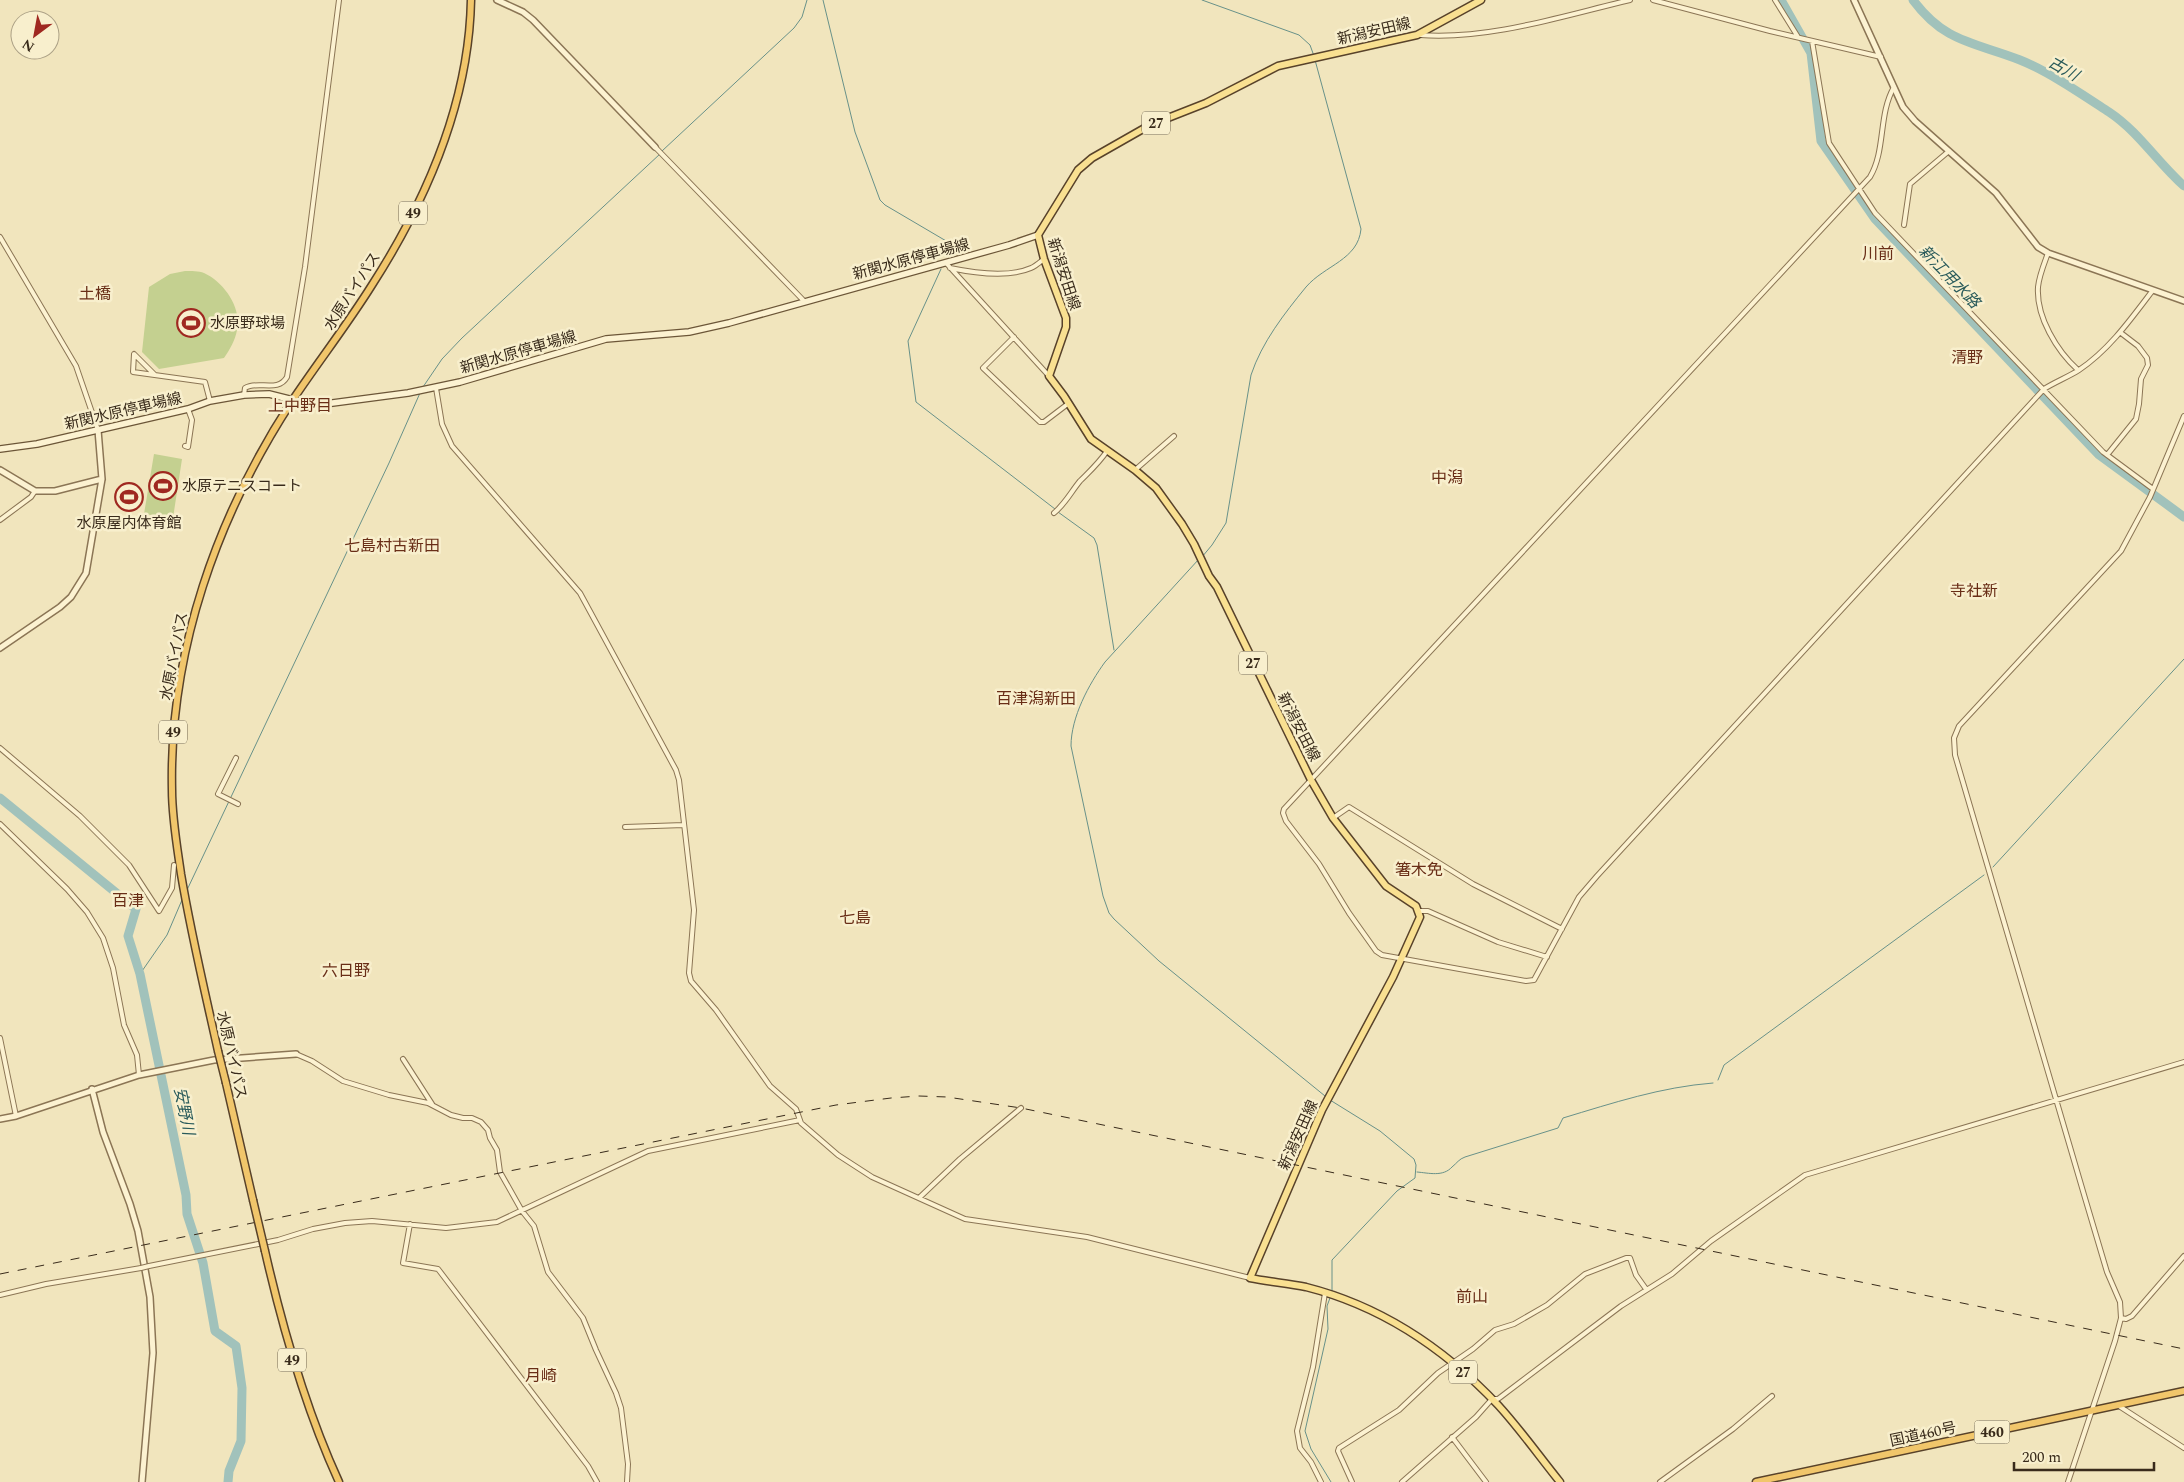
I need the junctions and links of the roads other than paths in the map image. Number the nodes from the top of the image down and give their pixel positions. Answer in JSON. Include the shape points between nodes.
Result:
{"nodes":[{"id":1,"x":339,"y":0,"type":"edge"},
{"id":2,"x":471,"y":0,"type":"edge"},
{"id":3,"x":497,"y":0,"type":"edge"},
{"id":4,"x":1481,"y":0,"type":"edge"},
{"id":5,"x":1630,"y":0,"type":"edge"},
{"id":6,"x":1653,"y":0,"type":"edge"},
{"id":7,"x":1775,"y":0,"type":"edge"},
{"id":8,"x":1854,"y":0,"type":"edge"},
{"id":9,"x":1417,"y":35,"type":"junction"},
{"id":10,"x":1800,"y":37,"type":"junction"},
{"id":11,"x":1811,"y":40,"type":"junction"},
{"id":12,"x":1880,"y":57,"type":"junction"},
{"id":13,"x":1894,"y":87,"type":"junction"},
{"id":14,"x":655,"y":148,"type":"joint"},
{"id":15,"x":1950,"y":151,"type":"junction"},
{"id":16,"x":1859,"y":190,"type":"junction"},
{"id":17,"x":1904,"y":225,"type":"dead end"},
{"id":18,"x":1038,"y":234,"type":"junction"},
{"id":19,"x":0,"y":237,"type":"edge"},
{"id":20,"x":2048,"y":253,"type":"junction"},
{"id":21,"x":1044,"y":259,"type":"junction"},
{"id":22,"x":948,"y":265,"type":"junction"},
{"id":23,"x":2153,"y":290,"type":"junction"},
{"id":24,"x":804,"y":301,"type":"junction"},
{"id":25,"x":2184,"y":301,"type":"edge"},
{"id":26,"x":2121,"y":332,"type":"junction"},
{"id":27,"x":1014,"y":337,"type":"junction"},
{"id":28,"x":2078,"y":370,"type":"junction"},
{"id":29,"x":155,"y":375,"type":"junction"},
{"id":30,"x":1049,"y":376,"type":"junction"},
{"id":31,"x":436,"y":388,"type":"junction"},
{"id":32,"x":2044,"y":391,"type":"junction"},
{"id":33,"x":244,"y":394,"type":"junction"},
{"id":34,"x":293,"y":400,"type":"junction"},
{"id":35,"x":210,"y":401,"type":"junction"},
{"id":36,"x":1069,"y":403,"type":"junction"},
{"id":37,"x":188,"y":408,"type":"junction"},
{"id":38,"x":2184,"y":416,"type":"edge"},
{"id":39,"x":98,"y":430,"type":"junction"},
{"id":40,"x":1174,"y":436,"type":"dead end"},
{"id":41,"x":185,"y":446,"type":"dead end"},
{"id":42,"x":0,"y":449,"type":"edge"},
{"id":43,"x":1107,"y":451,"type":"junction"},
{"id":44,"x":2107,"y":455,"type":"junction"},
{"id":45,"x":0,"y":470,"type":"edge"},
{"id":46,"x":1135,"y":470,"type":"junction"},
{"id":47,"x":102,"y":479,"type":"junction"},
{"id":48,"x":2153,"y":490,"type":"junction"},
{"id":49,"x":35,"y":491,"type":"junction"},
{"id":50,"x":1056,"y":511,"type":"dead end"},
{"id":51,"x":0,"y":520,"type":"edge"},
{"id":52,"x":0,"y":648,"type":"edge"},
{"id":53,"x":0,"y":748,"type":"edge"},
{"id":54,"x":236,"y":758,"type":"dead end"},
{"id":55,"x":1311,"y":780,"type":"junction"},
{"id":56,"x":238,"y":804,"type":"dead end"},
{"id":57,"x":1332,"y":818,"type":"junction"},
{"id":58,"x":0,"y":824,"type":"edge"},
{"id":59,"x":684,"y":825,"type":"junction"},
{"id":60,"x":625,"y":827,"type":"dead end"},
{"id":61,"x":174,"y":865,"type":"dead end"},
{"id":62,"x":1419,"y":912,"type":"junction"},
{"id":63,"x":1562,"y":929,"type":"junction"},
{"id":64,"x":1547,"y":957,"type":"junction"},
{"id":65,"x":1401,"y":959,"type":"junction"},
{"id":66,"x":0,"y":1038,"type":"edge"},
{"id":67,"x":1,"y":1048,"type":"edge"},
{"id":68,"x":294,"y":1054,"type":"joint"},
{"id":69,"x":402,"y":1059,"type":"dead end"},
{"id":70,"x":2184,"y":1062,"type":"edge"},
{"id":71,"x":139,"y":1075,"type":"junction"},
{"id":72,"x":92,"y":1089,"type":"junction"},
{"id":73,"x":2056,"y":1100,"type":"junction"},
{"id":74,"x":432,"y":1104,"type":"junction"},
{"id":75,"x":1021,"y":1108,"type":"dead end"},
{"id":76,"x":16,"y":1116,"type":"junction"},
{"id":77,"x":0,"y":1119,"type":"edge"},
{"id":78,"x":800,"y":1120,"type":"junction"},
{"id":79,"x":919,"y":1198,"type":"junction"},
{"id":80,"x":522,"y":1210,"type":"junction"},
{"id":81,"x":410,"y":1224,"type":"junction"},
{"id":82,"x":2184,"y":1256,"type":"edge"},
{"id":83,"x":1250,"y":1278,"type":"junction"},
{"id":84,"x":1646,"y":1289,"type":"junction"},
{"id":85,"x":1325,"y":1293,"type":"junction"},
{"id":86,"x":0,"y":1295,"type":"edge"},
{"id":87,"x":2121,"y":1318,"type":"junction"},
{"id":88,"x":1452,"y":1363,"type":"junction"},
{"id":89,"x":2184,"y":1390,"type":"edge"},
{"id":90,"x":1772,"y":1396,"type":"dead end"},
{"id":91,"x":1492,"y":1399,"type":"junction"},
{"id":92,"x":2118,"y":1405,"type":"junction"},
{"id":93,"x":2092,"y":1410,"type":"junction"},
{"id":94,"x":1452,"y":1437,"type":"junction"},
{"id":95,"x":2184,"y":1448,"type":"edge"},
{"id":96,"x":332,"y":1466,"type":"junction"},
{"id":97,"x":1768,"y":1481,"type":"edge"},
{"id":98,"x":142,"y":1482,"type":"edge"},
{"id":99,"x":333,"y":1482,"type":"edge"},
{"id":100,"x":339,"y":1482,"type":"edge"},
{"id":101,"x":597,"y":1482,"type":"edge"},
{"id":102,"x":627,"y":1482,"type":"edge"},
{"id":103,"x":1321,"y":1482,"type":"edge"},
{"id":104,"x":1352,"y":1482,"type":"edge"},
{"id":105,"x":1402,"y":1482,"type":"edge"},
{"id":106,"x":1486,"y":1482,"type":"edge"},
{"id":107,"x":1560,"y":1482,"type":"edge"},
{"id":108,"x":1660,"y":1482,"type":"edge"},
{"id":109,"x":1756,"y":1482,"type":"edge"},
{"id":110,"x":2068,"y":1482,"type":"edge"}],
"edges":[{"from":1,"to":33,"type":"street","via":[[305,267],[286,377],[282,384],[276,386],[249,386]]},
{"from":2,"to":34,"type":"highway","name":"水原バイパス","number":"49","via":[[468,43],[456,102],[422,196],[392,254]]},
{"from":3,"to":14,"type":"street","via":[[528,16]]},
{"from":4,"to":9,"type":"main road","name":"新潟安田線","number":"27"},
{"from":5,"to":9,"type":"street","via":[[1478,33]]},
{"from":6,"to":10,"type":"street"},
{"from":7,"to":10,"type":"street"},
{"from":8,"to":12,"type":"street"},
{"from":9,"to":18,"type":"main road","name":"新潟安田線","number":"27","via":[[1263,72],[1206,103],[1150,126],[1092,158],[1071,179]]},
{"from":10,"to":11,"type":"street"},
{"from":11,"to":12,"type":"street"},
{"from":11,"to":16,"type":"street","via":[[1830,143]]},
{"from":12,"to":13,"type":"street"},
{"from":13,"to":15,"type":"street","via":[[1909,115]]},
{"from":13,"to":16,"type":"street","via":[[1887,98],[1877,166]]},
{"from":14,"to":24,"type":"street"},
{"from":15,"to":17,"type":"street","via":[[1910,184]]},
{"from":15,"to":20,"type":"street","via":[[1996,193],[2038,247]]},
{"from":16,"to":32,"type":"street","via":[[1875,213]]},
{"from":16,"to":55,"type":"street"},
{"from":18,"to":21,"type":"main road","name":"新潟安田線"},
{"from":18,"to":22,"type":"main road","name":"新関水原停車場線"},
{"from":19,"to":39,"type":"street","via":[[76,366]]},
{"from":20,"to":23,"type":"street"},
{"from":20,"to":28,"type":"street","via":[[2038,285],[2040,307],[2052,336]]},
{"from":21,"to":22,"type":"street","via":[[1030,268],[1012,272],[968,272]]},
{"from":21,"to":30,"type":"main road","name":"新潟安田線","via":[[1066,318],[1066,327]]},
{"from":22,"to":24,"type":"main road","name":"新関水原停車場線"},
{"from":22,"to":27,"type":"street"},
{"from":23,"to":25,"type":"street"},
{"from":23,"to":26,"type":"street"},
{"from":24,"to":31,"type":"main road","name":"新関水原停車場線","via":[[688,332],[606,338]]},
{"from":26,"to":28,"type":"street"},
{"from":26,"to":44,"type":"street","via":[[2138,346],[2148,365],[2140,379],[2136,419]]},
{"from":27,"to":30,"type":"street"},
{"from":27,"to":36,"type":"street","via":[[983,368],[1040,422]]},
{"from":28,"to":32,"type":"street"},
{"from":29,"to":29,"type":"street","via":[[133,372],[134,354],[141,361]]},
{"from":29,"to":35,"type":"street","via":[[205,382]]},
{"from":30,"to":36,"type":"main road","name":"新潟安田線","number":"27"},
{"from":31,"to":34,"type":"main road","name":"新関水原停車場線","via":[[325,404]]},
{"from":31,"to":59,"type":"street","via":[[442,424],[452,446],[566,575],[599,626],[676,770]]},
{"from":32,"to":44,"type":"street"},
{"from":32,"to":63,"type":"street","via":[[1597,876],[1580,897]]},
{"from":33,"to":34,"type":"main road","name":"新関水原停車場線","via":[[269,394]]},
{"from":33,"to":35,"type":"main road","name":"新関水原停車場線"},
{"from":34,"to":96,"type":"highway","name":"水原バイパス","number":"49","bridge":true,"via":[[260,454],[235,504],[213,555],[192,621],[173,734],[172,791],[177,845],[197,960],[287,1344]]},
{"from":35,"to":37,"type":"main road","name":"新関水原停車場線"},
{"from":36,"to":43,"type":"main road","name":"新潟安田線","number":"27","via":[[1091,439]]},
{"from":37,"to":39,"type":"main road","name":"新関水原停車場線"},
{"from":37,"to":41,"type":"street","via":[[192,420],[188,447]]},
{"from":38,"to":48,"type":"street"},
{"from":39,"to":42,"type":"main road","name":"新関水原停車場線"},
{"from":39,"to":47,"type":"street"},
{"from":40,"to":46,"type":"street"},
{"from":43,"to":46,"type":"main road","name":"新潟安田線","number":"27"},
{"from":43,"to":50,"type":"street"},
{"from":44,"to":48,"type":"street"},
{"from":45,"to":49,"type":"street"},
{"from":46,"to":55,"type":"main road","name":"新潟安田線","number":"27","via":[[1156,488],[1194,544]]},
{"from":47,"to":49,"type":"street","via":[[55,491]]},
{"from":47,"to":52,"type":"street","via":[[92,549],[86,573],[79,585],[60,607]]},
{"from":48,"to":73,"type":"street","via":[[2134,530],[2114,561],[1959,726],[1954,738],[1955,755]]},
{"from":49,"to":51,"type":"street"},
{"from":53,"to":61,"type":"street","via":[[80,816],[130,864],[159,911],[172,888]]},
{"from":54,"to":56,"type":"street","via":[[218,794]]},
{"from":55,"to":57,"type":"main road","name":"新潟安田線","number":"27"},
{"from":55,"to":65,"type":"street","via":[[1284,809],[1284,816],[1376,951],[1382,956]]},
{"from":57,"to":62,"type":"main road","name":"新潟安田線","number":"27","via":[[1386,886],[1416,906]]},
{"from":57,"to":63,"type":"street","via":[[1349,806],[1473,884]]},
{"from":58,"to":71,"type":"street","via":[[72,894],[103,938],[113,968],[124,1025],[137,1055]]},
{"from":59,"to":60,"type":"street"},
{"from":59,"to":78,"type":"street","via":[[694,910],[691,981],[716,1010],[770,1086],[796,1109]]},
{"from":62,"to":64,"type":"street","via":[[1428,911],[1498,942]]},
{"from":62,"to":65,"type":"main road","name":"新潟安田線","via":[[1420,917]]},
{"from":63,"to":64,"type":"street"},
{"from":64,"to":65,"type":"street","via":[[1534,980],[1526,981]]},
{"from":65,"to":83,"type":"main road","name":"新潟安田線","via":[[1326,1102]]},
{"from":66,"to":67,"type":"street"},
{"from":67,"to":76,"type":"street"},
{"from":68,"to":71,"type":"street","via":[[243,1057]]},
{"from":68,"to":74,"type":"street","via":[[312,1061],[343,1081]]},
{"from":69,"to":74,"type":"street"},
{"from":70,"to":73,"type":"street"},
{"from":71,"to":72,"type":"street"},
{"from":72,"to":76,"type":"street"},
{"from":72,"to":98,"type":"street","via":[[103,1132],[138,1231],[150,1297],[153,1353]]},
{"from":73,"to":84,"type":"street","via":[[1805,1175],[1711,1241],[1672,1274]]},
{"from":73,"to":87,"type":"street","via":[[2107,1272],[2120,1302]]},
{"from":74,"to":80,"type":"street","via":[[451,1115],[481,1122],[488,1130],[497,1150],[500,1172]]},
{"from":75,"to":79,"type":"street","via":[[960,1158]]},
{"from":76,"to":77,"type":"street"},
{"from":78,"to":79,"type":"street","via":[[849,1163]]},
{"from":78,"to":80,"type":"street","via":[[648,1151]]},
{"from":79,"to":83,"type":"street","via":[[966,1219],[1087,1237]]},
{"from":80,"to":81,"type":"street","via":[[486,1224],[446,1228]]},
{"from":80,"to":102,"type":"street","via":[[534,1226],[548,1272],[583,1318],[616,1393],[628,1464]]},
{"from":81,"to":86,"type":"street","bridge":true,"via":[[372,1221],[332,1224],[278,1240]]},
{"from":81,"to":101,"type":"street","via":[[403,1264],[438,1269]]},
{"from":82,"to":87,"type":"street","via":[[2132,1316]]},
{"from":83,"to":85,"type":"main road","number":"27"},
{"from":84,"to":88,"type":"street","via":[[1630,1258],[1610,1264],[1585,1274],[1547,1304],[1514,1324],[1495,1330]]},
{"from":84,"to":91,"type":"street","via":[[1498,1399]]},
{"from":85,"to":88,"type":"main road","number":"27","via":[[1404,1326]]},
{"from":85,"to":103,"type":"street","via":[[1313,1367],[1297,1431],[1300,1448]]},
{"from":87,"to":93,"type":"street"},
{"from":88,"to":91,"type":"main road","number":"27"},
{"from":88,"to":104,"type":"street","via":[[1399,1410],[1339,1448]]},
{"from":89,"to":92,"type":"highway","name":"国道460号","number":"460"},
{"from":90,"to":108,"type":"street"},
{"from":91,"to":94,"type":"street"},
{"from":91,"to":107,"type":"main road","number":"27"},
{"from":92,"to":93,"type":"highway","name":"国道460号","number":"460"},
{"from":92,"to":95,"type":"street"},
{"from":93,"to":97,"type":"highway","name":"国道460号","number":"460"},
{"from":93,"to":110,"type":"street"},
{"from":94,"to":105,"type":"street"},
{"from":94,"to":106,"type":"street"},
{"from":96,"to":99,"type":"highway"},
{"from":96,"to":100,"type":"highway","name":"水原バイパス","number":"49"},
{"from":97,"to":109,"type":"highway","name":"国道460号","number":"460"}]}
